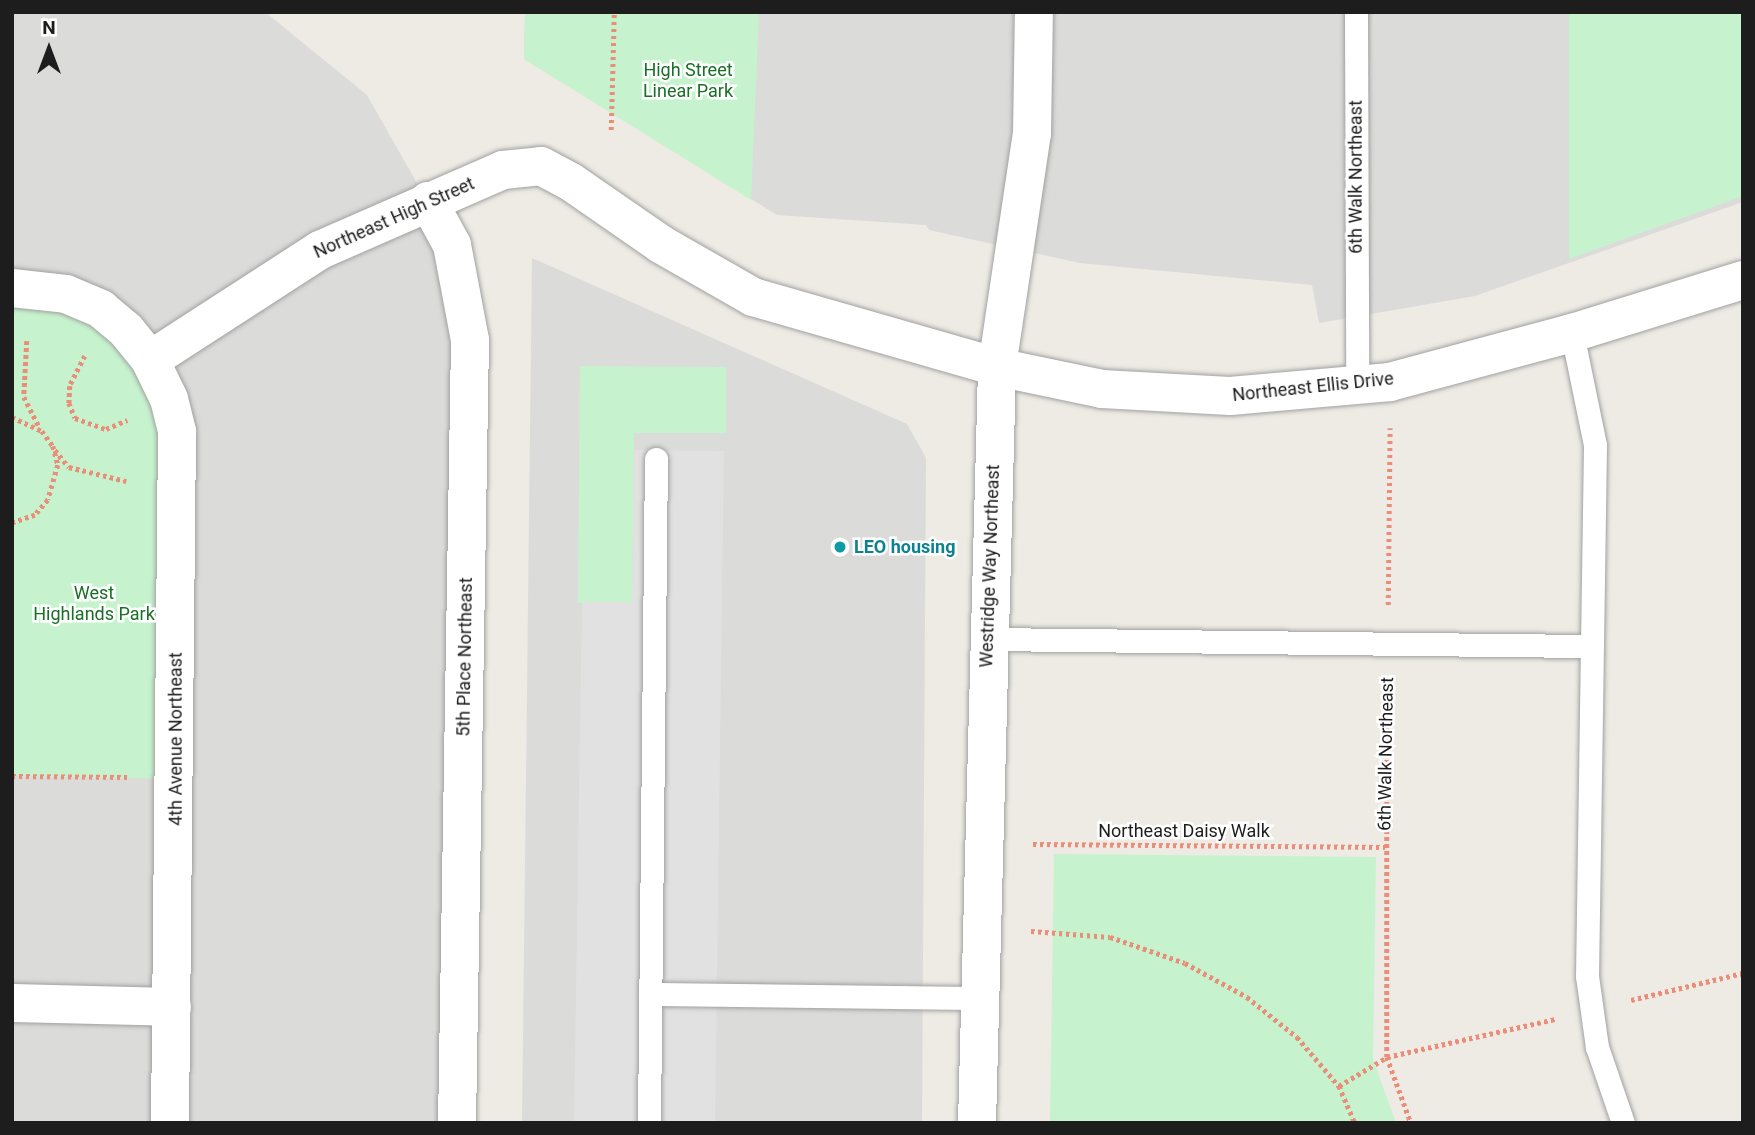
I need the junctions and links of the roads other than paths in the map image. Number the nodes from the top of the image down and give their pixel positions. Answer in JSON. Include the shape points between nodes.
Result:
{"nodes":[{"id":1,"x":1034,"y":12,"type":"edge"},
{"id":2,"x":1356,"y":12,"type":"edge"},
{"id":3,"x":541,"y":166,"type":"joint"},
{"id":4,"x":428,"y":201,"type":"junction"},
{"id":5,"x":1743,"y":280,"type":"edge"},
{"id":6,"x":12,"y":288,"type":"edge"},
{"id":7,"x":1572,"y":333,"type":"junction"},
{"id":8,"x":150,"y":360,"type":"junction"},
{"id":9,"x":997,"y":368,"type":"junction"},
{"id":10,"x":1373,"y":383,"type":"junction"},
{"id":11,"x":656,"y":459,"type":"dead end"},
{"id":12,"x":987,"y":639,"type":"junction"},
{"id":13,"x":1590,"y":646,"type":"junction"},
{"id":14,"x":650,"y":994,"type":"junction"},
{"id":15,"x":980,"y":998,"type":"junction"},
{"id":16,"x":12,"y":1003,"type":"edge"},
{"id":17,"x":173,"y":1007,"type":"junction"},
{"id":18,"x":170,"y":1123,"type":"edge"},
{"id":19,"x":457,"y":1123,"type":"edge"},
{"id":20,"x":649,"y":1123,"type":"edge"},
{"id":21,"x":977,"y":1123,"type":"edge"},
{"id":22,"x":1623,"y":1123,"type":"edge"}],
"edges":[{"from":1,"to":9,"type":"street","name":"Westridge Way Northeast","via":[[1032,134]]},
{"from":2,"to":10,"type":"lane","name":"6th Walk Northeast"},
{"from":3,"to":4,"type":"street","name":"Northeast High Street","via":[[503,170]]},
{"from":3,"to":9,"type":"street","name":"Northeast Ellis Drive","via":[[662,245],[753,297]]},
{"from":4,"to":8,"type":"street","name":"Northeast High Street","via":[[320,250]]},
{"from":4,"to":19,"type":"street","name":"5th Place Northeast","via":[[452,244],[470,340]]},
{"from":5,"to":7,"type":"street","name":"Northeast Ellis Drive"},
{"from":6,"to":8,"type":"street","name":"4th Avenue Northeast","via":[[65,294],[112,318]]},
{"from":7,"to":10,"type":"street","name":"Northeast Ellis Drive"},
{"from":7,"to":13,"type":"lane","via":[[1595,445]]},
{"from":8,"to":17,"type":"street","name":"4th Avenue Northeast","via":[[169,399],[177,432]]},
{"from":9,"to":10,"type":"street","name":"Northeast Ellis Drive","via":[[1102,389],[1230,396]]},
{"from":9,"to":12,"type":"street","name":"Westridge Way Northeast"},
{"from":11,"to":14,"type":"lane"},
{"from":12,"to":13,"type":"lane"},
{"from":12,"to":15,"type":"street","name":"Westridge Way Northeast"},
{"from":13,"to":22,"type":"lane","via":[[1587,976],[1597,1047]]},
{"from":14,"to":15,"type":"lane"},
{"from":14,"to":20,"type":"lane"},
{"from":15,"to":21,"type":"street","name":"Westridge Way Northeast"},
{"from":16,"to":17,"type":"street"},
{"from":17,"to":18,"type":"street","name":"4th Avenue Northeast"}]}
